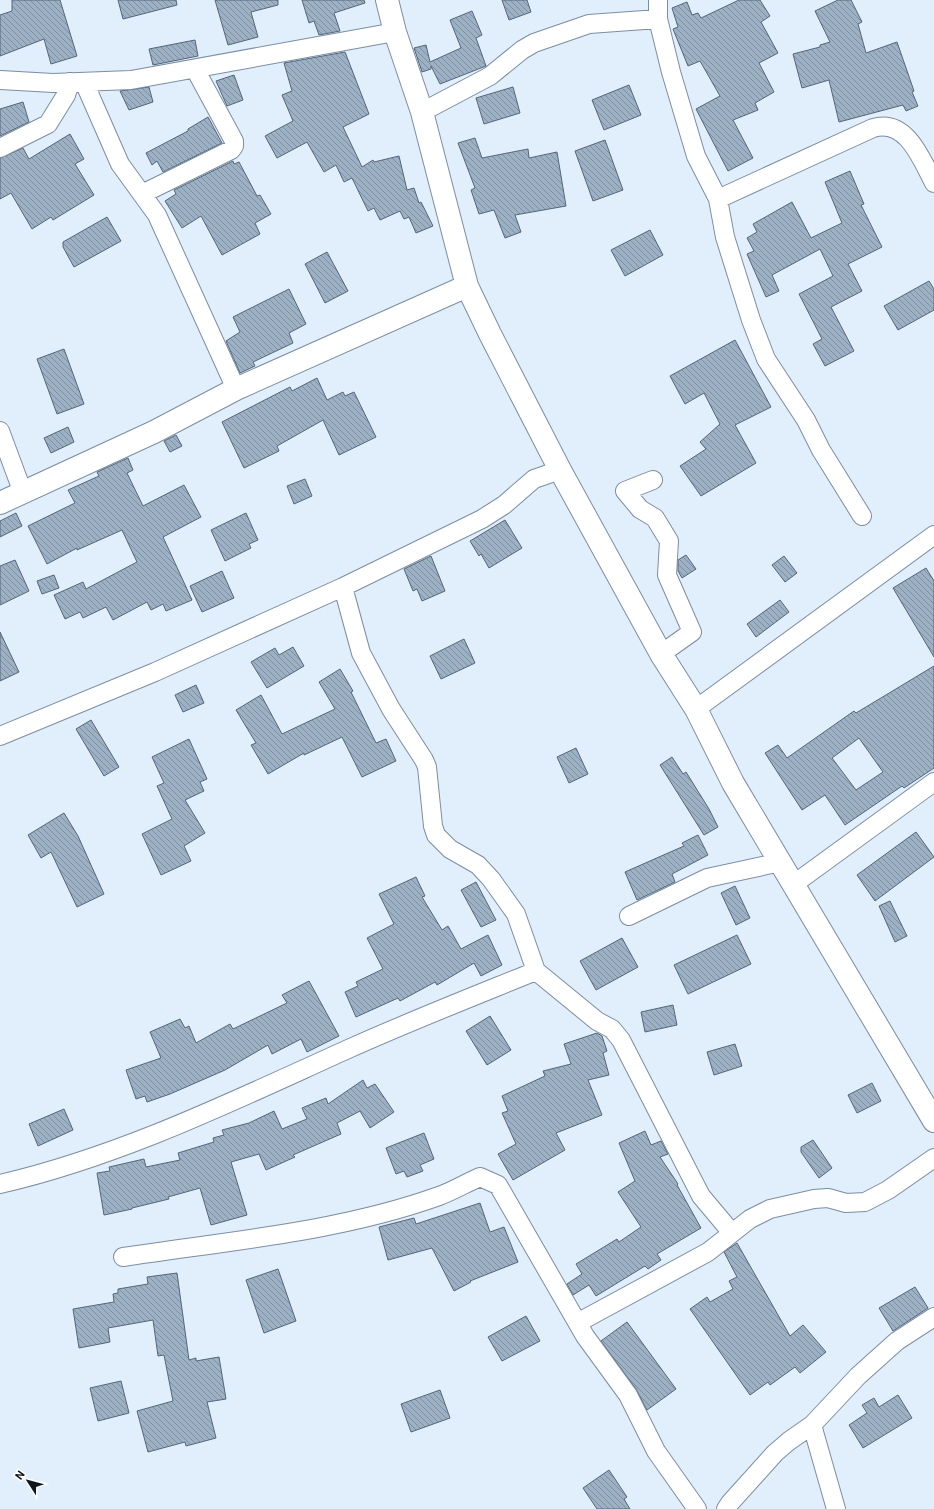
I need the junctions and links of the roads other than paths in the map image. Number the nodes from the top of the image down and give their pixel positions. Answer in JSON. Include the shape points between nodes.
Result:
{"nodes":[{"id":1,"x":387,"y":0,"type":"edge"},
{"id":2,"x":658,"y":0,"type":"edge"},
{"id":3,"x":658,"y":19,"type":"junction"},
{"id":4,"x":395,"y":32,"type":"junction"},
{"id":5,"x":195,"y":70,"type":"junction"},
{"id":6,"x":0,"y":80,"type":"edge"},
{"id":7,"x":77,"y":82,"type":"junction"},
{"id":8,"x":422,"y":112,"type":"junction"},
{"id":9,"x":0,"y":148,"type":"edge"},
{"id":10,"x":934,"y":183,"type":"edge"},
{"id":11,"x":142,"y":194,"type":"junction"},
{"id":12,"x":718,"y":200,"type":"junction"},
{"id":13,"x":467,"y":286,"type":"junction"},
{"id":14,"x":236,"y":389,"type":"junction"},
{"id":15,"x":0,"y":431,"type":"edge"},
{"id":16,"x":560,"y":470,"type":"junction"},
{"id":17,"x":653,"y":480,"type":"dead end"},
{"id":18,"x":23,"y":493,"type":"junction"},
{"id":19,"x":0,"y":503,"type":"edge"},
{"id":20,"x":862,"y":516,"type":"dead end"},
{"id":21,"x":934,"y":535,"type":"edge"},
{"id":22,"x":343,"y":587,"type":"junction"},
{"id":23,"x":661,"y":654,"type":"junction"},
{"id":24,"x":696,"y":709,"type":"junction"},
{"id":25,"x":0,"y":736,"type":"edge"},
{"id":26,"x":934,"y":782,"type":"edge"},
{"id":27,"x":781,"y":862,"type":"junction"},
{"id":28,"x":794,"y":884,"type":"junction"},
{"id":29,"x":629,"y":916,"type":"dead end"},
{"id":30,"x":536,"y":971,"type":"junction"},
{"id":31,"x":934,"y":1121,"type":"edge"},
{"id":32,"x":934,"y":1158,"type":"edge"},
{"id":33,"x":0,"y":1184,"type":"edge"},
{"id":34,"x":732,"y":1233,"type":"junction"},
{"id":35,"x":123,"y":1257,"type":"dead end"},
{"id":36,"x":934,"y":1317,"type":"edge"},
{"id":37,"x":579,"y":1322,"type":"junction"},
{"id":38,"x":812,"y":1425,"type":"junction"},
{"id":39,"x":697,"y":1509,"type":"edge"},
{"id":40,"x":726,"y":1509,"type":"edge"},
{"id":41,"x":836,"y":1509,"type":"edge"}],
"edges":[{"from":1,"to":4,"type":"main road"},
{"from":2,"to":3,"type":"street"},
{"from":3,"to":8,"type":"street","via":[[589,24],[534,43],[490,76]]},
{"from":3,"to":12,"type":"street","via":[[696,156]]},
{"from":4,"to":5,"type":"street"},
{"from":4,"to":8,"type":"main road"},
{"from":5,"to":7,"type":"street","via":[[131,80]]},
{"from":5,"to":11,"type":"street","via":[[234,141],[234,146],[231,150]]},
{"from":6,"to":7,"type":"street"},
{"from":7,"to":9,"type":"street","via":[[48,124]]},
{"from":7,"to":11,"type":"street","via":[[120,164]]},
{"from":8,"to":13,"type":"main road"},
{"from":10,"to":12,"type":"street","via":[[919,154],[902,132],[883,125],[858,134]]},
{"from":11,"to":14,"type":"street","via":[[158,215]]},
{"from":12,"to":20,"type":"street","via":[[727,244],[766,359],[806,420],[821,450]]},
{"from":13,"to":14,"type":"main road"},
{"from":13,"to":16,"type":"main road"},
{"from":14,"to":18,"type":"main road","via":[[154,432]]},
{"from":15,"to":18,"type":"street"},
{"from":16,"to":22,"type":"street","via":[[534,480],[482,519]]},
{"from":16,"to":23,"type":"main road"},
{"from":17,"to":23,"type":"street","via":[[625,491],[640,509],[655,518],[669,541],[668,575],[692,632]]},
{"from":18,"to":19,"type":"main road"},
{"from":21,"to":24,"type":"street"},
{"from":22,"to":25,"type":"street","via":[[155,672]]},
{"from":22,"to":30,"type":"street","via":[[361,653],[391,709],[427,767],[436,835],[450,849],[478,865],[495,885],[516,914]]},
{"from":23,"to":24,"type":"main road"},
{"from":24,"to":27,"type":"main road","via":[[734,783]]},
{"from":26,"to":28,"type":"street"},
{"from":27,"to":28,"type":"main road"},
{"from":27,"to":29,"type":"street","via":[[708,878]]},
{"from":28,"to":31,"type":"main road"},
{"from":30,"to":33,"type":"street","via":[[350,1048],[168,1130],[44,1174]]},
{"from":30,"to":34,"type":"street","via":[[596,1021],[612,1029],[621,1040],[701,1196]]},
{"from":32,"to":34,"type":"street","via":[[866,1202],[846,1203],[828,1198],[785,1204],[750,1219]]},
{"from":34,"to":37,"type":"street","via":[[708,1252]]},
{"from":35,"to":37,"type":"street","via":[[308,1229],[376,1214],[440,1196],[480,1177],[498,1185]]},
{"from":36,"to":38,"type":"street","via":[[897,1340],[858,1376]]},
{"from":37,"to":39,"type":"street","via":[[594,1349],[628,1395],[656,1451]]},
{"from":38,"to":40,"type":"street","via":[[775,1453]]},
{"from":38,"to":41,"type":"street"}]}
